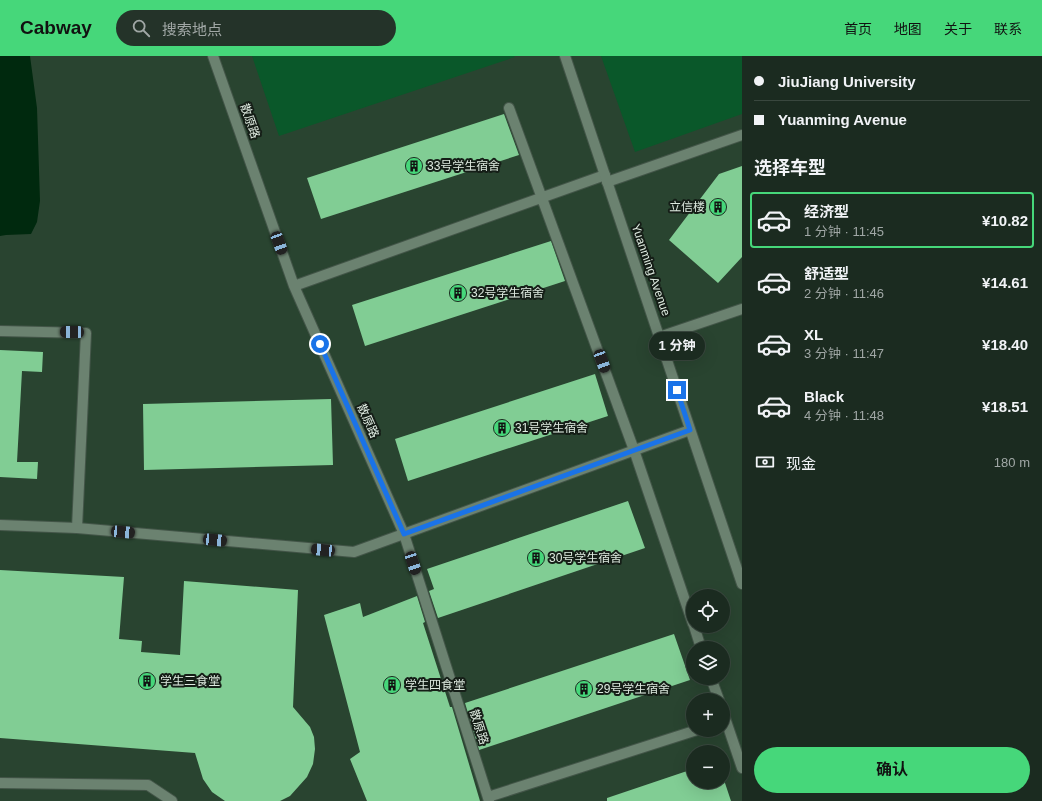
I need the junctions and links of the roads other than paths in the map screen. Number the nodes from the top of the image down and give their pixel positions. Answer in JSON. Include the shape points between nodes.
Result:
{"nodes":[{"id":1,"x":213,"y":56,"type":"edge"},
{"id":2,"x":565,"y":56,"type":"edge"},
{"id":3,"x":510,"y":108,"type":"dead end"},
{"id":4,"x":742,"y":136,"type":"edge"},
{"id":5,"x":606,"y":178,"type":"junction"},
{"id":6,"x":542,"y":198,"type":"junction"},
{"id":7,"x":294,"y":286,"type":"junction"},
{"id":8,"x":742,"y":309,"type":"edge"},
{"id":9,"x":0,"y":331,"type":"edge"},
{"id":10,"x":659,"y":337,"type":"junction"},
{"id":11,"x":690,"y":430,"type":"junction"},
{"id":12,"x":634,"y":450,"type":"junction"},
{"id":13,"x":0,"y":525,"type":"edge"},
{"id":14,"x":77,"y":528,"type":"junction"},
{"id":15,"x":404,"y":534,"type":"junction"},
{"id":16,"x":742,"y":584,"type":"edge"},
{"id":17,"x":686,"y":604,"type":"edge"},
{"id":18,"x":686,"y":734,"type":"edge"},
{"id":19,"x":730,"y":735,"type":"edge"},
{"id":20,"x":742,"y":768,"type":"edge"},
{"id":21,"x":0,"y":783,"type":"edge"},
{"id":22,"x":488,"y":799,"type":"edge"},
{"id":23,"x":172,"y":801,"type":"edge"}],
"edges":[{"from":1,"to":7,"type":"street","name":"散原路"},
{"from":2,"to":5,"type":"street","name":"Yuanming Avenue"},
{"from":3,"to":6,"type":"street"},
{"from":4,"to":5,"type":"street"},
{"from":5,"to":6,"type":"street"},
{"from":5,"to":10,"type":"street","name":"Yuanming Avenue"},
{"from":6,"to":7,"type":"street"},
{"from":6,"to":12,"type":"street"},
{"from":7,"to":15,"type":"street","name":"散原路"},
{"from":8,"to":10,"type":"street"},
{"from":9,"to":14,"type":"street","via":[[86,333]]},
{"from":10,"to":11,"type":"street","name":"Yuanming Avenue"},
{"from":11,"to":12,"type":"street"},
{"from":11,"to":16,"type":"street","name":"Yuanming Avenue"},
{"from":12,"to":15,"type":"street"},
{"from":12,"to":17,"type":"street"},
{"from":13,"to":14,"type":"street"},
{"from":14,"to":15,"type":"street","via":[[354,552]]},
{"from":15,"to":22,"type":"street","name":"散原路"},
{"from":18,"to":22,"type":"street"},
{"from":19,"to":20,"type":"street"},
{"from":21,"to":23,"type":"street","via":[[148,785]]}]}
